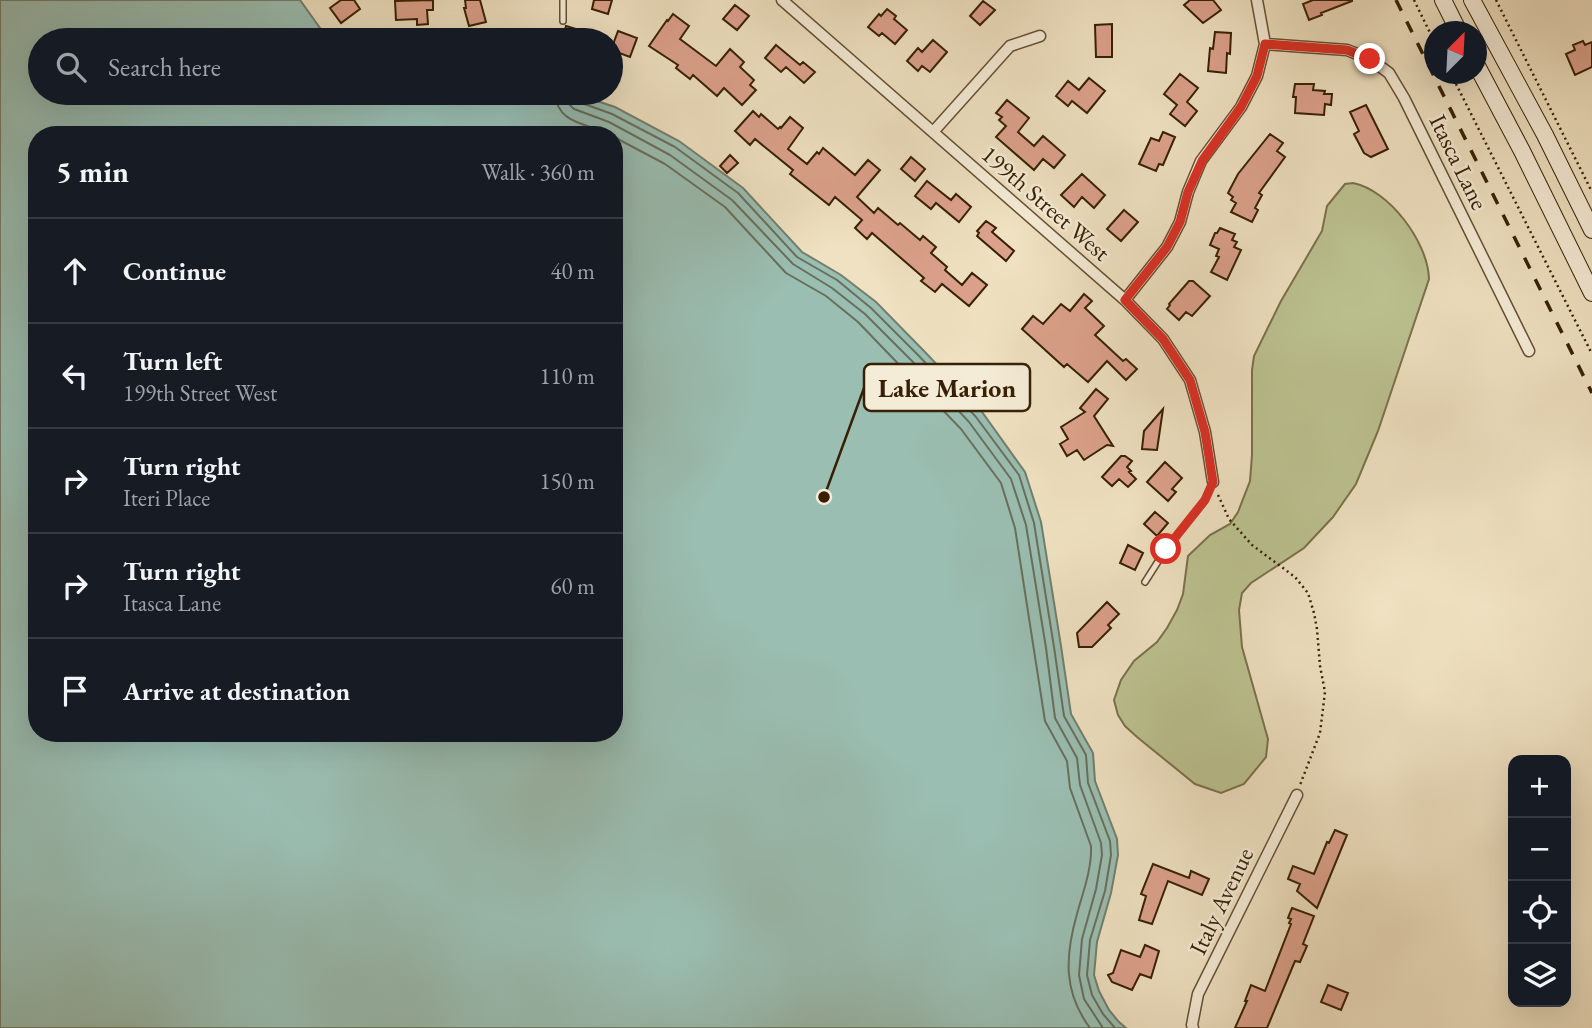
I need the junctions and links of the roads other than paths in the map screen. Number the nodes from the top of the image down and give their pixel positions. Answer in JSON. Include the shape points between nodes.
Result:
{"nodes":[{"id":1,"x":563,"y":0,"type":"edge"},
{"id":2,"x":782,"y":0,"type":"edge"},
{"id":3,"x":1257,"y":0,"type":"edge"},
{"id":4,"x":1443,"y":0,"type":"edge"},
{"id":5,"x":1472,"y":0,"type":"edge"},
{"id":6,"x":564,"y":21,"type":"dead end"},
{"id":7,"x":1454,"y":21,"type":"edge"},
{"id":8,"x":1040,"y":36,"type":"dead end"},
{"id":9,"x":1265,"y":44,"type":"junction"},
{"id":10,"x":1487,"y":84,"type":"edge"},
{"id":11,"x":933,"y":132,"type":"junction"},
{"id":12,"x":1592,"y":230,"type":"edge"},
{"id":13,"x":1592,"y":293,"type":"edge"},
{"id":14,"x":1125,"y":300,"type":"junction"},
{"id":15,"x":1529,"y":351,"type":"dead end"},
{"id":16,"x":1213,"y":482,"type":"joint"},
{"id":17,"x":1145,"y":582,"type":"dead end"},
{"id":18,"x":1297,"y":795,"type":"road end"},
{"id":19,"x":1193,"y":1028,"type":"edge"}],
"edges":[{"from":1,"to":6,"type":"lane"},
{"from":2,"to":11,"type":"street","name":"199th Street West"},
{"from":3,"to":9,"type":"street"},
{"from":4,"to":7,"type":"main road"},
{"from":5,"to":12,"type":"main road"},
{"from":8,"to":11,"type":"street","via":[[1010,46]]},
{"from":9,"to":14,"type":"street","via":[[1257,76],[1202,161],[1167,247]]},
{"from":9,"to":15,"type":"street","name":"Itasca Lane","via":[[1347,50],[1389,73]]},
{"from":10,"to":13,"type":"main road"},
{"from":11,"to":14,"type":"street","name":"199th Street West"},
{"from":14,"to":16,"type":"street","name":"199th Street West","via":[[1163,339],[1190,380]]},
{"from":16,"to":17,"type":"lane","via":[[1205,500]]},
{"from":18,"to":19,"type":"street","name":"Italy Avenue","via":[[1198,993]]}]}
